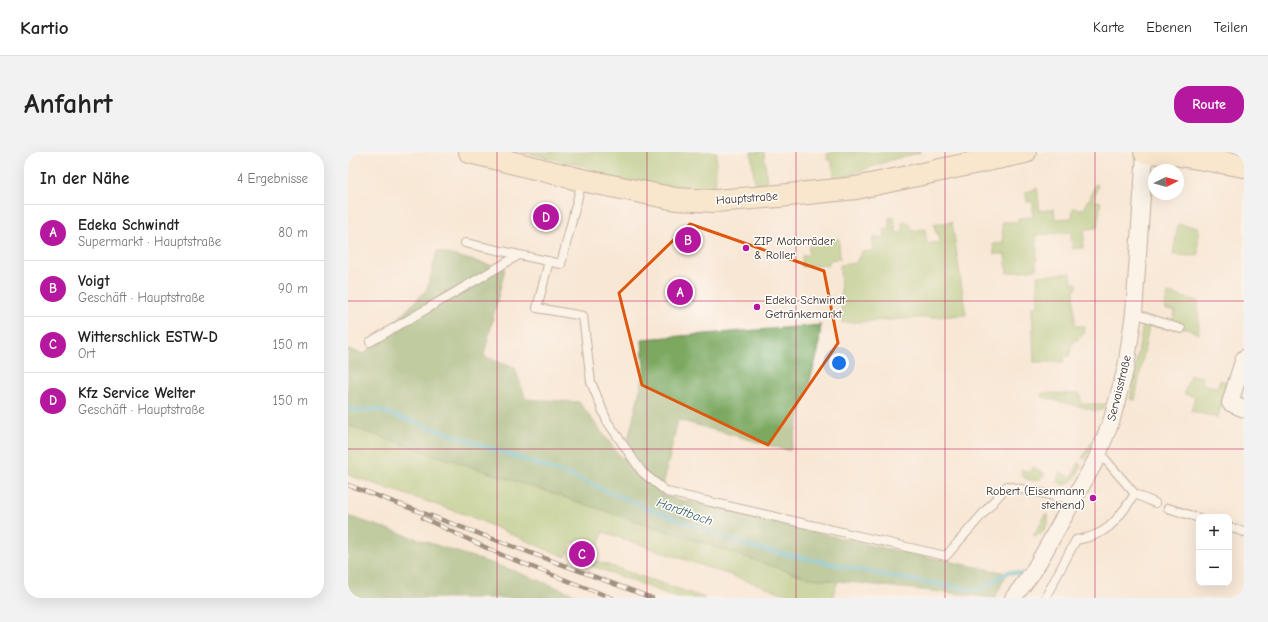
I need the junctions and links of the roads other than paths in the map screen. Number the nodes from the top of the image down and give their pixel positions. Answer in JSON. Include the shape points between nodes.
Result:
{"nodes":[{"id":1,"x":470,"y":152,"type":"edge"},
{"id":2,"x":1025,"y":152,"type":"edge"},
{"id":3,"x":1145,"y":152,"type":"edge"},
{"id":4,"x":1244,"y":166,"type":"edge"},
{"id":5,"x":582,"y":180,"type":"junction"},
{"id":6,"x":465,"y":243,"type":"dead end"},
{"id":7,"x":519,"y":255,"type":"junction"},
{"id":8,"x":549,"y":261,"type":"junction"},
{"id":9,"x":1134,"y":313,"type":"junction"},
{"id":10,"x":1181,"y":329,"type":"dead end"},
{"id":11,"x":370,"y":342,"type":"dead end"},
{"id":12,"x":1244,"y":358,"type":"edge"},
{"id":13,"x":1237,"y":406,"type":"edge"},
{"id":14,"x":1099,"y":452,"type":"junction"},
{"id":15,"x":1135,"y":494,"type":"junction"},
{"id":16,"x":1074,"y":500,"type":"junction"},
{"id":17,"x":1155,"y":503,"type":"dead end"},
{"id":18,"x":1168,"y":508,"type":"dead end"},
{"id":19,"x":1196,"y":517,"type":"edge"},
{"id":20,"x":1232,"y":528,"type":"edge"},
{"id":21,"x":1244,"y":532,"type":"edge"},
{"id":22,"x":1013,"y":598,"type":"edge"},
{"id":23,"x":1045,"y":598,"type":"edge"}],
"edges":[{"from":1,"to":5,"type":"main road","name":"Hauptstraße"},
{"from":2,"to":5,"type":"main road","name":"Hauptstraße","via":[[856,188],[717,201],[676,199]]},
{"from":3,"to":4,"type":"main road","via":[[1174,154]]},
{"from":3,"to":9,"type":"street","name":"Servaisstraße"},
{"from":5,"to":8,"type":"lane","via":[[561,264]]},
{"from":6,"to":7,"type":"lane"},
{"from":7,"to":8,"type":"lane"},
{"from":7,"to":11,"type":"lane"},
{"from":8,"to":16,"type":"lane","via":[[537,308],[583,316],[591,382],[607,421],[642,472],[667,492],[946,556],[1007,486]]},
{"from":9,"to":10,"type":"lane"},
{"from":9,"to":14,"type":"street","name":"Servaisstraße","via":[[1126,367],[1112,419]]},
{"from":12,"to":13,"type":"street"},
{"from":14,"to":15,"type":"lane"},
{"from":14,"to":16,"type":"street","name":"Servaisstraße"},
{"from":15,"to":17,"type":"lane"},
{"from":15,"to":23,"type":"lane","via":[[1116,520],[1103,532],[1076,540]]},
{"from":16,"to":22,"type":"street","name":"Servaisstraße","via":[[1033,572]]},
{"from":18,"to":19,"type":"lane"},
{"from":20,"to":21,"type":"lane"}]}
